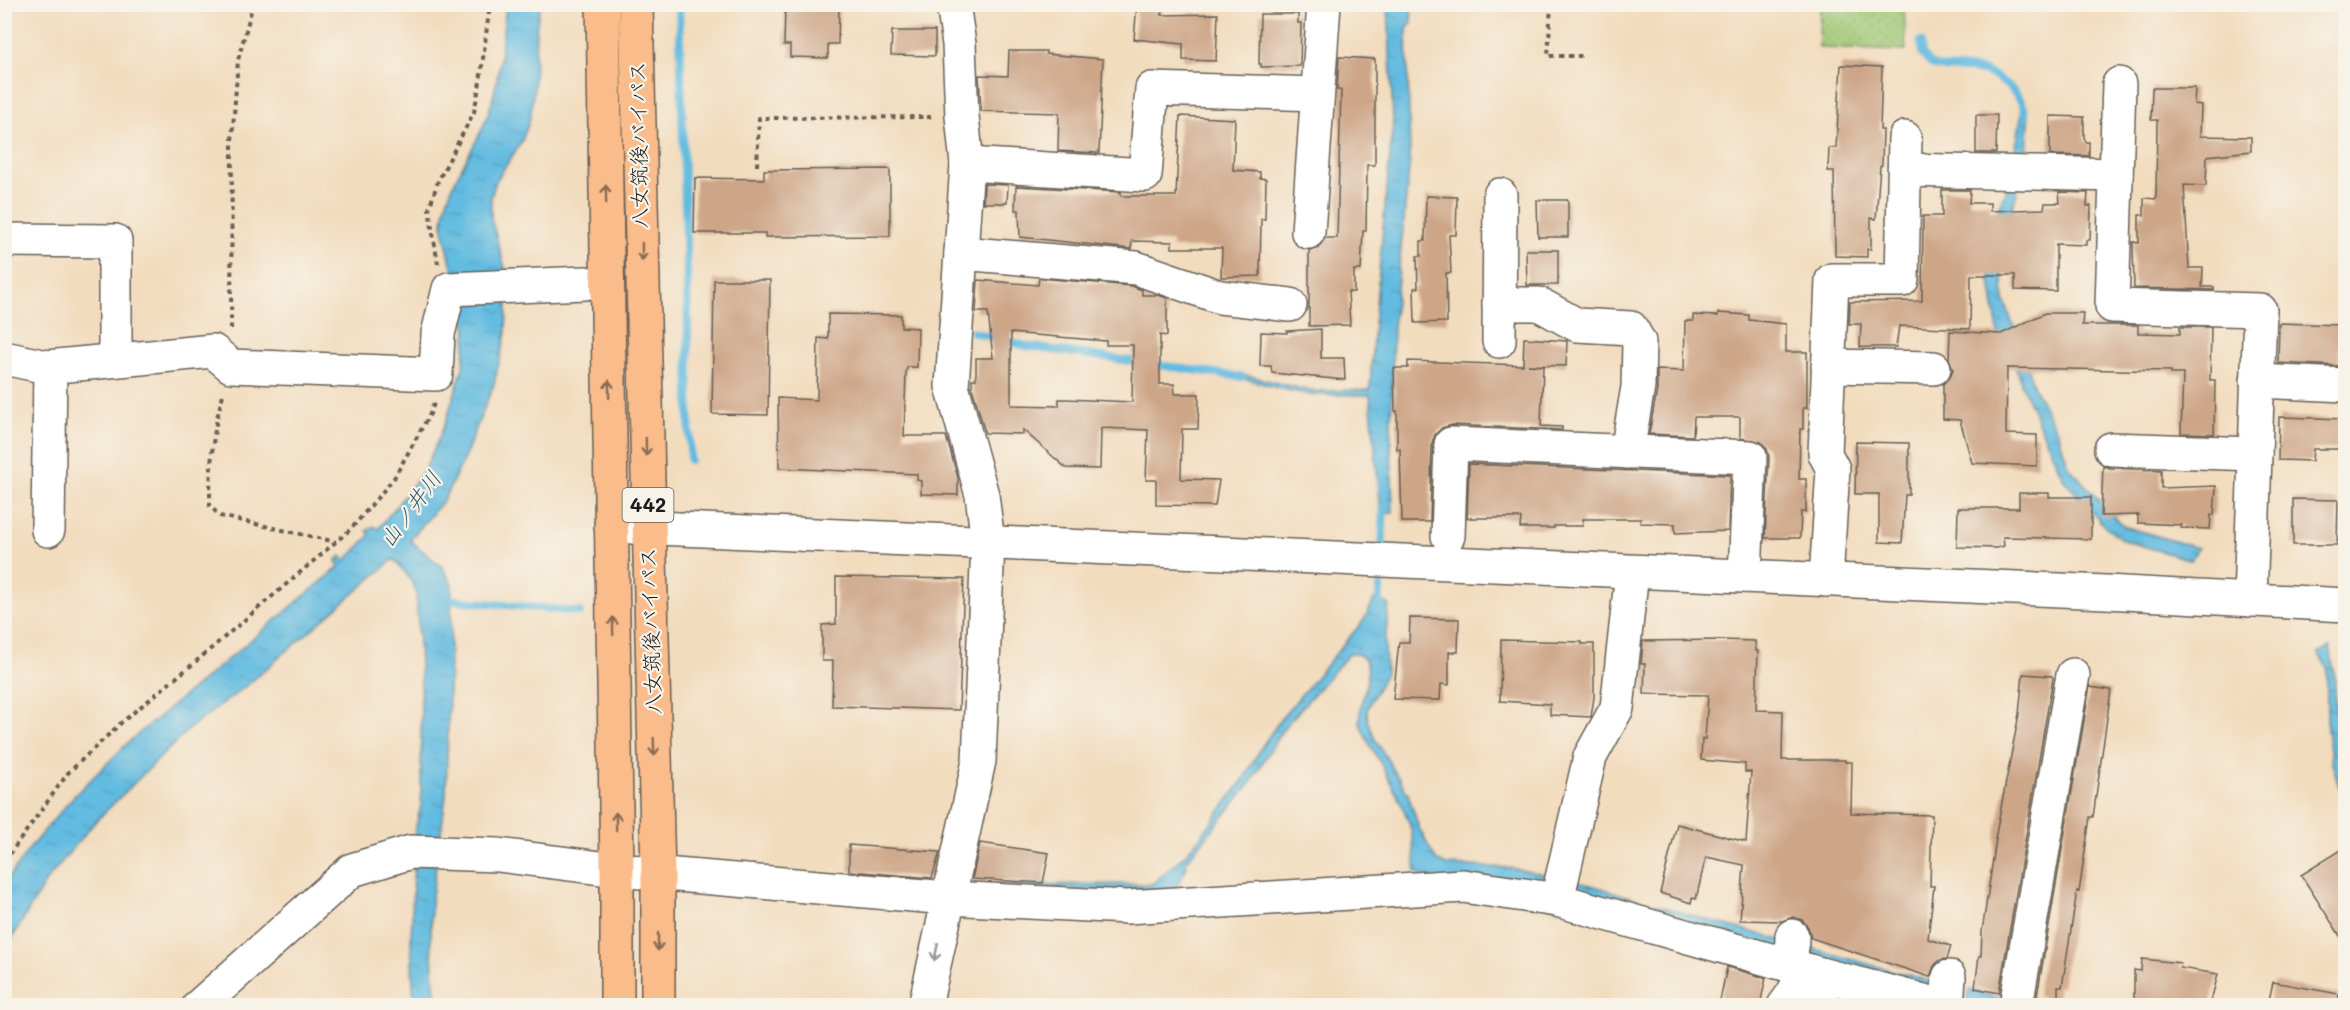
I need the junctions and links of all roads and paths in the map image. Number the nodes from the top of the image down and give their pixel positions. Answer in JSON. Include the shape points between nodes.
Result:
{"nodes":[{"id":1,"x":253,"y":4,"type":"edge"},
{"id":2,"x":490,"y":4,"type":"edge"},
{"id":3,"x":603,"y":4,"type":"edge"},
{"id":4,"x":636,"y":4,"type":"edge"},
{"id":5,"x":953,"y":4,"type":"edge"},
{"id":6,"x":1324,"y":4,"type":"edge"},
{"id":7,"x":1551,"y":4,"type":"edge"},
{"id":8,"x":1586,"y":56,"type":"dead end"},
{"id":9,"x":2119,"y":84,"type":"dead end"},
{"id":10,"x":1317,"y":94,"type":"junction"},
{"id":11,"x":962,"y":116,"type":"junction"},
{"id":12,"x":967,"y":164,"type":"junction"},
{"id":13,"x":757,"y":166,"type":"dead end"},
{"id":14,"x":2116,"y":175,"type":"junction"},
{"id":15,"x":1500,"y":195,"type":"dead end"},
{"id":16,"x":1308,"y":232,"type":"dead end"},
{"id":17,"x":4,"y":240,"type":"edge"},
{"id":18,"x":961,"y":253,"type":"junction"},
{"id":19,"x":585,"y":283,"type":"dead end"},
{"id":20,"x":449,"y":289,"type":"junction"},
{"id":21,"x":1499,"y":304,"type":"junction"},
{"id":22,"x":1290,"y":305,"type":"dead end"},
{"id":23,"x":1499,"y":341,"type":"dead end"},
{"id":24,"x":4,"y":358,"type":"edge"},
{"id":25,"x":115,"y":360,"type":"junction"},
{"id":26,"x":231,"y":366,"type":"junction"},
{"id":27,"x":1828,"y":366,"type":"junction"},
{"id":28,"x":50,"y":367,"type":"junction"},
{"id":29,"x":1934,"y":368,"type":"dead end"},
{"id":30,"x":436,"y":374,"type":"junction"},
{"id":31,"x":2258,"y":381,"type":"junction"},
{"id":32,"x":2346,"y":385,"type":"edge"},
{"id":33,"x":2111,"y":449,"type":"dead end"},
{"id":34,"x":1627,"y":452,"type":"junction"},
{"id":35,"x":2255,"y":454,"type":"junction"},
{"id":36,"x":611,"y":526,"type":"junction"},
{"id":37,"x":648,"y":528,"type":"junction"},
{"id":38,"x":48,"y":530,"type":"dead end"},
{"id":39,"x":1448,"y":536,"type":"dead end"},
{"id":40,"x":336,"y":542,"type":"junction"},
{"id":41,"x":988,"y":542,"type":"junction"},
{"id":42,"x":1632,"y":572,"type":"junction"},
{"id":43,"x":1745,"y":576,"type":"junction"},
{"id":44,"x":1826,"y":580,"type":"junction"},
{"id":45,"x":2250,"y":600,"type":"junction"},
{"id":46,"x":2346,"y":605,"type":"edge"},
{"id":47,"x":2073,"y":675,"type":"dead end"},
{"id":48,"x":4,"y":862,"type":"edge"},
{"id":49,"x":617,"y":870,"type":"junction"},
{"id":50,"x":658,"y":873,"type":"junction"},
{"id":51,"x":948,"y":898,"type":"junction"},
{"id":52,"x":1557,"y":900,"type":"junction"},
{"id":53,"x":1806,"y":970,"type":"edge"},
{"id":54,"x":1946,"y":996,"type":"edge"},
{"id":55,"x":199,"y":1005,"type":"edge"},
{"id":56,"x":617,"y":1005,"type":"edge"},
{"id":57,"x":658,"y":1005,"type":"edge"},
{"id":58,"x":925,"y":1005,"type":"edge"},
{"id":59,"x":1784,"y":1005,"type":"edge"},
{"id":60,"x":2016,"y":1005,"type":"edge"}],
"edges":[{"from":1,"to":26,"type":"path","via":[[238,60],[232,141]]},
{"from":2,"to":20,"type":"path","via":[[474,112],[438,181],[429,209],[438,264]]},
{"from":36,"to":3,"type":"highway","name":"八女筑後バイパス","number":"442","one_way":true},
{"from":4,"to":37,"type":"highway","name":"八女筑後バイパス","number":"442","one_way":true},
{"from":5,"to":11,"type":"street"},
{"from":6,"to":10,"type":"street"},
{"from":7,"to":8,"type":"path","via":[[1548,56]]},
{"from":9,"to":14,"type":"street"},
{"from":10,"to":12,"type":"street","via":[[1152,89],[1145,175]]},
{"from":10,"to":16,"type":"street"},
{"from":11,"to":12,"type":"street"},
{"from":11,"to":13,"type":"path","via":[[759,118]]},
{"from":12,"to":18,"type":"street"},
{"from":14,"to":27,"type":"street","via":[[1905,154],[1902,280],[1832,280]]},
{"from":14,"to":31,"type":"street","via":[[2112,306],[2260,310]]},
{"from":15,"to":21,"type":"street"},
{"from":17,"to":25,"type":"street","via":[[115,241]]},
{"from":18,"to":22,"type":"street","via":[[1136,268],[1220,297]]},
{"from":18,"to":41,"type":"street","via":[[952,386],[982,495]]},
{"from":19,"to":20,"type":"street"},
{"from":20,"to":30,"type":"street","via":[[438,334]]},
{"from":21,"to":23,"type":"street"},
{"from":21,"to":34,"type":"street","via":[[1539,304],[1576,325],[1632,328],[1639,342],[1638,387]]},
{"from":24,"to":28,"type":"street"},
{"from":25,"to":26,"type":"street","via":[[213,351]]},
{"from":25,"to":28,"type":"street"},
{"from":26,"to":30,"type":"street"},
{"from":26,"to":40,"type":"path","via":[[215,419],[210,506],[220,516]]},
{"from":27,"to":29,"type":"street"},
{"from":27,"to":44,"type":"street","via":[[1825,453],[1833,470]]},
{"from":28,"to":38,"type":"street"},
{"from":30,"to":40,"type":"path","via":[[439,385],[431,412],[394,478]]},
{"from":31,"to":32,"type":"street"},
{"from":31,"to":35,"type":"street"},
{"from":33,"to":35,"type":"street"},
{"from":34,"to":39,"type":"street","via":[[1451,444]]},
{"from":34,"to":43,"type":"street","via":[[1750,457]]},
{"from":35,"to":45,"type":"street"},
{"from":36,"to":37,"type":"street"},
{"from":49,"to":36,"type":"highway","name":"八女筑後バイパス","number":"442","one_way":true},
{"from":37,"to":41,"type":"street"},
{"from":37,"to":50,"type":"highway","name":"八女筑後バイパス","number":"442","one_way":true},
{"from":40,"to":48,"type":"path","via":[[122,722],[68,773]]},
{"from":41,"to":42,"type":"street"},
{"from":41,"to":51,"type":"street","via":[[979,761]]},
{"from":42,"to":43,"type":"street"},
{"from":42,"to":52,"type":"street","via":[[1617,708],[1590,757]]},
{"from":43,"to":44,"type":"street"},
{"from":44,"to":45,"type":"street"},
{"from":45,"to":46,"type":"street"},
{"from":47,"to":60,"type":"street"},
{"from":49,"to":50,"type":"street"},
{"from":49,"to":55,"type":"street","via":[[498,855],[426,853],[352,870]]},
{"from":49,"to":56,"type":"highway","name":"八女筑後バイパス","number":"442"},
{"from":50,"to":51,"type":"street"},
{"from":50,"to":57,"type":"highway","name":"八女筑後バイパス","number":"442","one_way":true},
{"from":51,"to":52,"type":"street","via":[[1127,907],[1463,886]]},
{"from":51,"to":58,"type":"street","one_way":true},
{"from":52,"to":53,"type":"street"},
{"from":53,"to":54,"type":"street"},
{"from":53,"to":59,"type":"street"}]}
